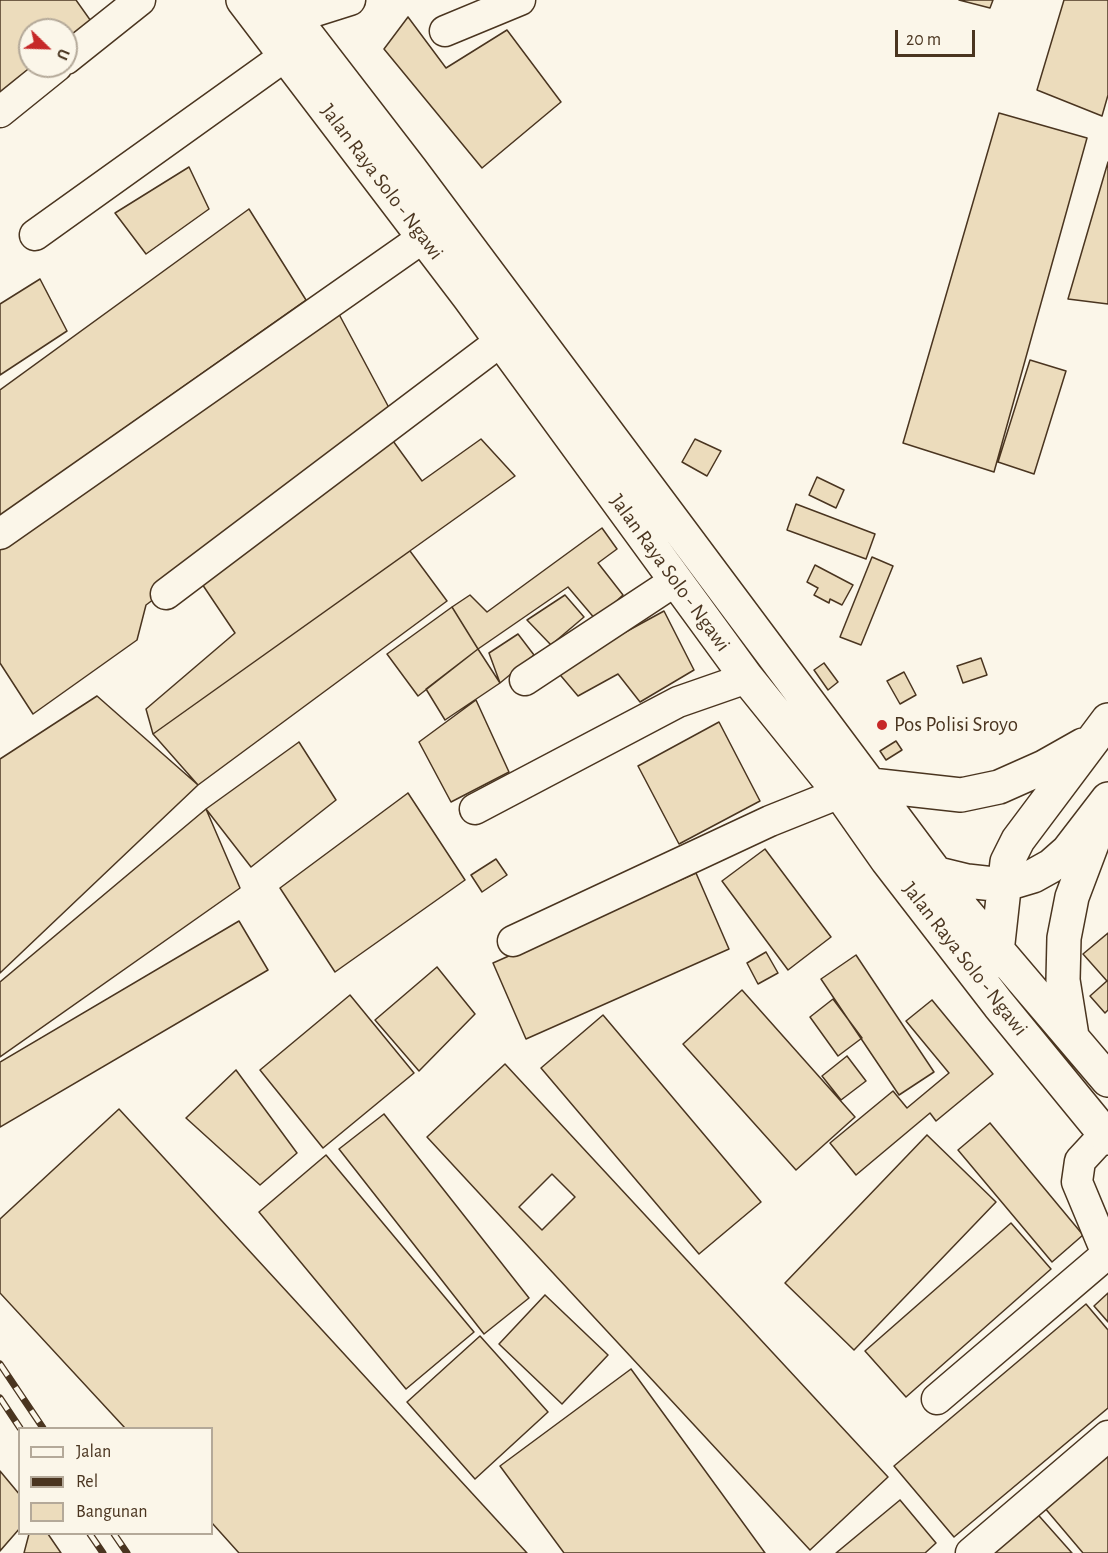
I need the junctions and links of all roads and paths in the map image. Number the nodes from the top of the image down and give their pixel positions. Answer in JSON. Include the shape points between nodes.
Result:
{"nodes":[{"id":1,"x":140,"y":0,"type":"edge"},
{"id":2,"x":243,"y":0,"type":"edge"},
{"id":3,"x":351,"y":0,"type":"edge"},
{"id":4,"x":520,"y":0,"type":"edge"},
{"id":5,"x":287,"y":28,"type":"edge"},
{"id":6,"x":445,"y":32,"type":"dead end"},
{"id":7,"x":78,"y":49,"type":"edge"},
{"id":8,"x":42,"y":78,"type":"edge"},
{"id":9,"x":0,"y":112,"type":"edge"},
{"id":10,"x":35,"y":235,"type":"dead end"},
{"id":11,"x":424,"y":237,"type":"junction"},
{"id":12,"x":501,"y":341,"type":"junction"},
{"id":13,"x":0,"y":534,"type":"edge"},
{"id":14,"x":675,"y":581,"type":"junction"},
{"id":15,"x":166,"y":594,"type":"dead end"},
{"id":16,"x":747,"y":678,"type":"junction"},
{"id":17,"x":525,"y":680,"type":"dead end"},
{"id":18,"x":1102,"y":728,"type":"edge"},
{"id":19,"x":871,"y":785,"type":"junction"},
{"id":20,"x":840,"y":793,"type":"junction"},
{"id":21,"x":1108,"y":799,"type":"edge"},
{"id":22,"x":1108,"y":805,"type":"edge"},
{"id":23,"x":475,"y":809,"type":"dead end"},
{"id":24,"x":887,"y":860,"type":"junction"},
{"id":25,"x":936,"y":874,"type":"junction"},
{"id":26,"x":1003,"y":885,"type":"junction"},
{"id":27,"x":513,"y":941,"type":"dead end"},
{"id":28,"x":997,"y":949,"type":"junction"},
{"id":29,"x":999,"y":1005,"type":"junction"},
{"id":30,"x":1072,"y":1036,"type":"junction"},
{"id":31,"x":1108,"y":1080,"type":"edge"},
{"id":32,"x":1106,"y":1136,"type":"edge"},
{"id":33,"x":937,"y":1399,"type":"dead end"},
{"id":34,"x":1108,"y":1436,"type":"edge"},
{"id":35,"x":971,"y":1553,"type":"edge"}],
"edges":[{"from":1,"to":7,"type":"street"},
{"from":2,"to":5,"type":"highway","name":"Jalan Raya Solo - Ngawi"},
{"from":3,"to":5,"type":"street"},
{"from":4,"to":6,"type":"street"},
{"from":5,"to":10,"type":"street"},
{"from":5,"to":11,"type":"highway","name":"Jalan Raya Solo - Ngawi"},
{"from":5,"to":19,"type":"highway","name":"Jalan Raya Solo - Ngawi"},
{"from":8,"to":9,"type":"street"},
{"from":11,"to":12,"type":"highway","name":"Jalan Raya Solo - Ngawi"},
{"from":11,"to":13,"type":"street"},
{"from":12,"to":14,"type":"highway","name":"Jalan Raya Solo - Ngawi"},
{"from":12,"to":15,"type":"street"},
{"from":14,"to":16,"type":"highway","name":"Jalan Raya Solo - Ngawi"},
{"from":14,"to":17,"type":"street"},
{"from":16,"to":20,"type":"highway","name":"Jalan Raya Solo - Ngawi"},
{"from":16,"to":23,"type":"street","via":[[678,702]]},
{"from":18,"to":19,"type":"highway","via":[[1044,767],[999,787],[961,795]]},
{"from":18,"to":26,"type":"highway","via":[[1018,840],[1007,862]]},
{"from":19,"to":20,"type":"street"},
{"from":19,"to":25,"type":"highway","name":"Jalan Raya Solo - Ngawi"},
{"from":20,"to":24,"type":"highway","name":"Jalan Raya Solo - Ngawi"},
{"from":20,"to":27,"type":"street","via":[[770,821]]},
{"from":21,"to":26,"type":"highway","via":[[1052,866]]},
{"from":22,"to":30,"type":"highway","via":[[1072,897],[1064,938],[1063,980]]},
{"from":24,"to":25,"type":"highway"},
{"from":24,"to":29,"type":"highway","name":"Jalan Raya Solo - Ngawi"},
{"from":25,"to":26,"type":"highway"},
{"from":25,"to":28,"type":"highway","name":"Jalan Raya Solo - Ngawi"},
{"from":26,"to":28,"type":"highway"},
{"from":28,"to":29,"type":"highway"},
{"from":28,"to":30,"type":"highway","name":"Jalan Raya Solo - Ngawi"},
{"from":29,"to":32,"type":"highway","name":"Jalan Raya Solo - Ngawi"},
{"from":30,"to":31,"type":"highway","name":"Jalan Raya Solo - Ngawi"},
{"from":32,"to":33,"type":"street","via":[[1080,1161],[1077,1182],[1107,1254]]},
{"from":34,"to":35,"type":"street"}]}
